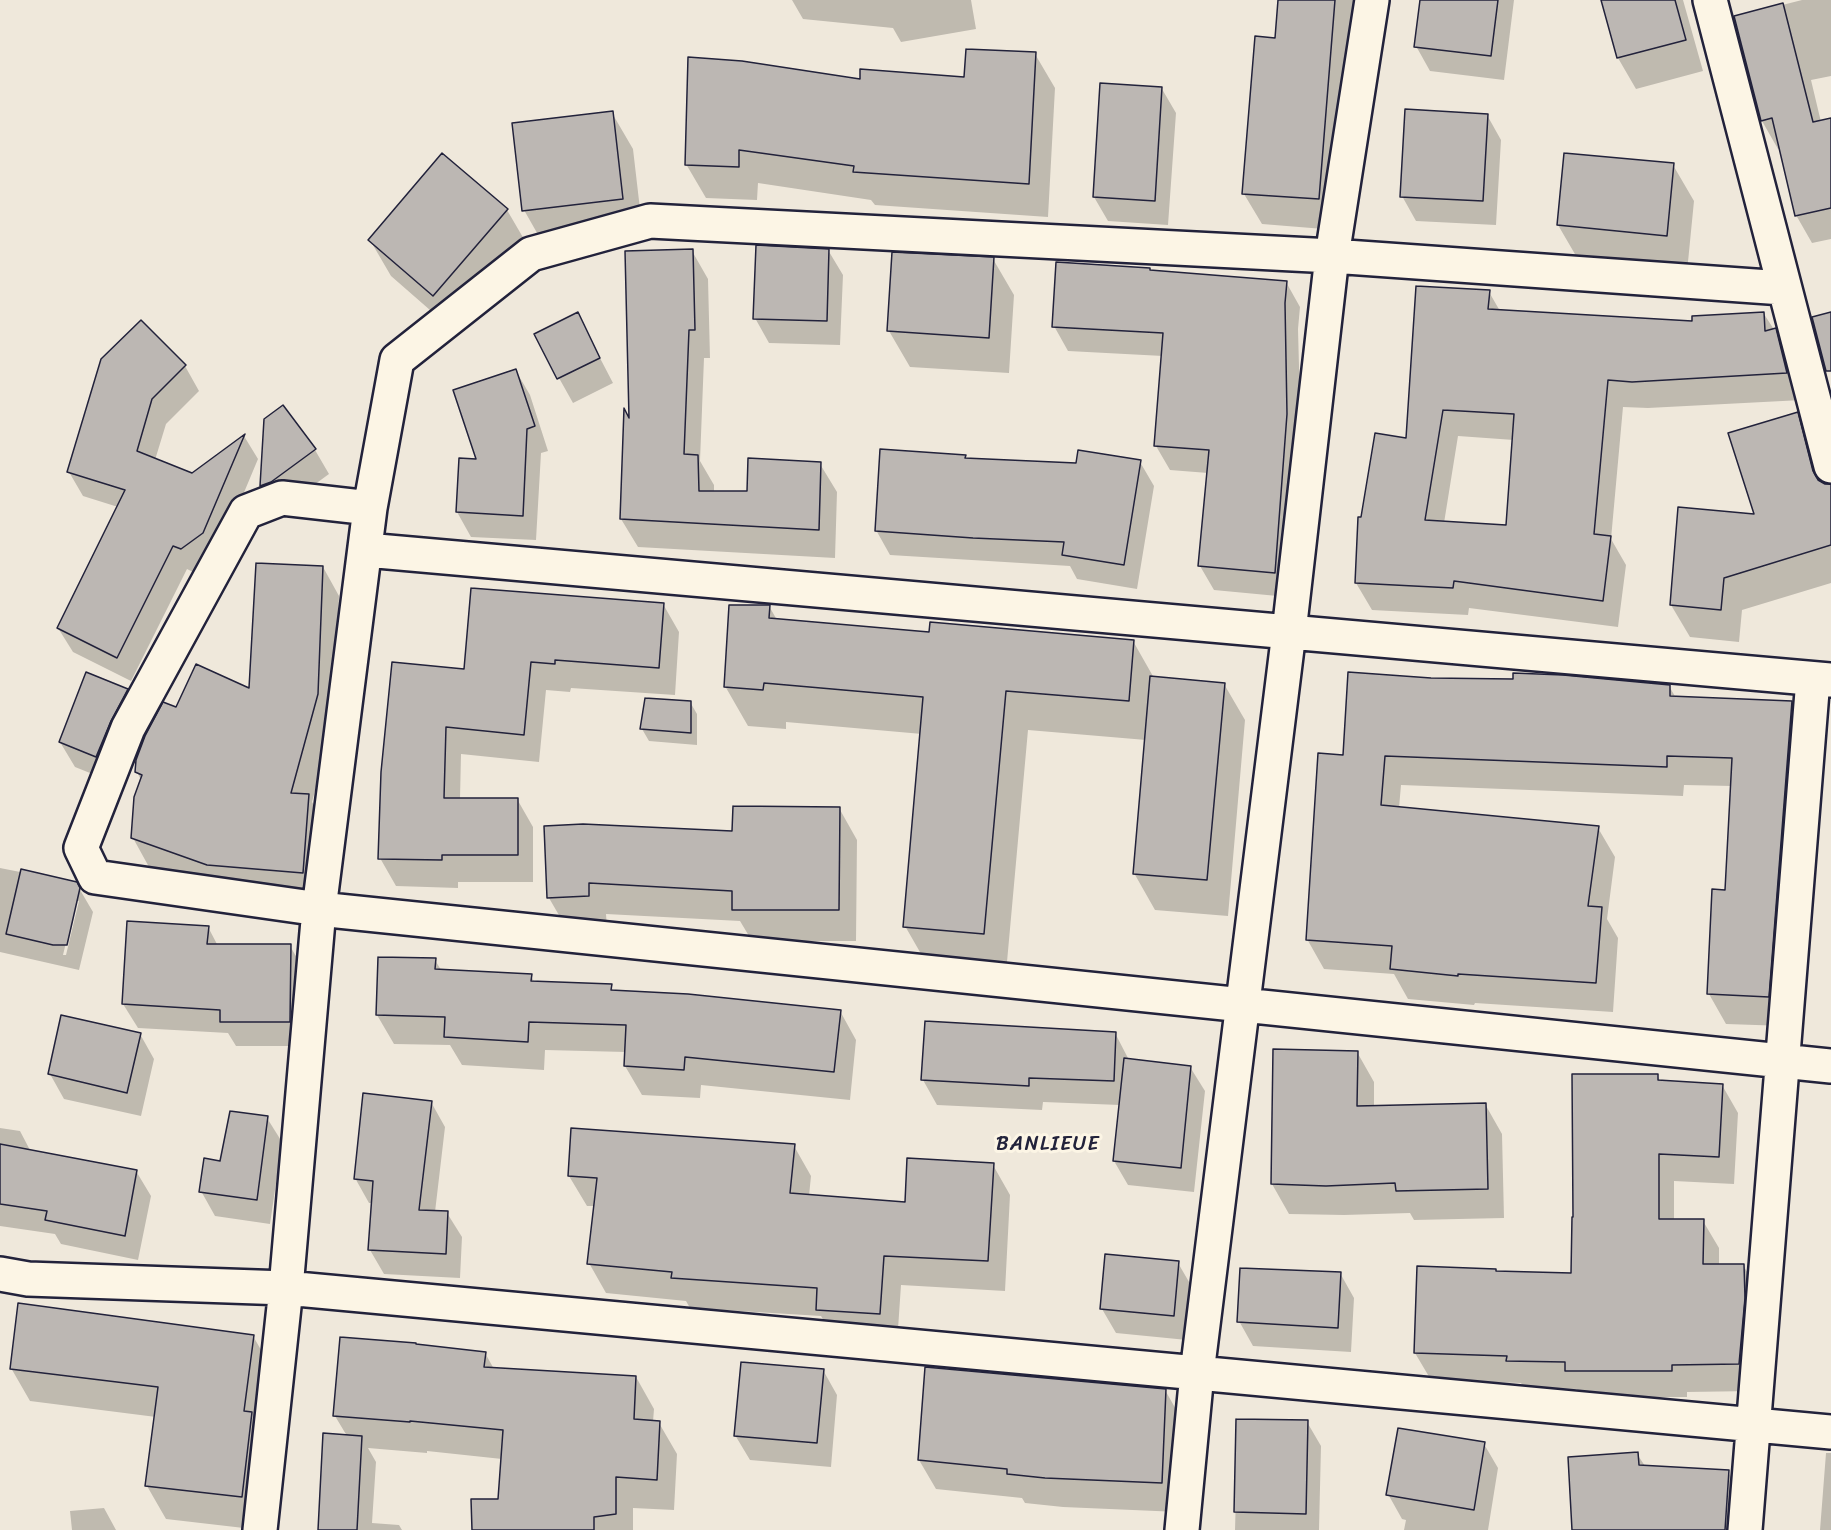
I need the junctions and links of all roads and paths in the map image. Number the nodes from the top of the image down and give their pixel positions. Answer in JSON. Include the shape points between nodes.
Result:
{"nodes":[{"id":1,"x":1372,"y":0,"type":"edge"},
{"id":2,"x":1710,"y":0,"type":"edge"},
{"id":3,"x":1332,"y":256,"type":"junction"},
{"id":4,"x":1783,"y":288,"type":"junction"},
{"id":5,"x":1831,"y":466,"type":"edge"},
{"id":6,"x":370,"y":508,"type":"junction"},
{"id":7,"x":366,"y":550,"type":"junction"},
{"id":8,"x":1289,"y":632,"type":"junction"},
{"id":9,"x":1822,"y":679,"type":"edge"},
{"id":10,"x":319,"y":909,"type":"junction"},
{"id":11,"x":1242,"y":1005,"type":"junction"},
{"id":12,"x":1783,"y":1061,"type":"junction"},
{"id":13,"x":1831,"y":1066,"type":"edge"},
{"id":14,"x":0,"y":1274,"type":"edge"},
{"id":15,"x":286,"y":1288,"type":"junction"},
{"id":16,"x":1197,"y":1373,"type":"junction"},
{"id":17,"x":1753,"y":1425,"type":"junction"},
{"id":18,"x":1831,"y":1432,"type":"edge"},
{"id":19,"x":260,"y":1530,"type":"edge"},
{"id":20,"x":1182,"y":1530,"type":"edge"},
{"id":21,"x":1744,"y":1530,"type":"edge"}],
"edges":[{"from":1,"to":3,"type":"street"},
{"from":2,"to":4,"type":"street"},
{"from":3,"to":4,"type":"street"},
{"from":3,"to":6,"type":"street","via":[[650,221],[531,254],[397,360]]},
{"from":3,"to":8,"type":"street"},
{"from":4,"to":5,"type":"street"},
{"from":6,"to":7,"type":"street"},
{"from":6,"to":10,"type":"street","via":[[282,498],[246,512],[128,728],[81,848],[95,877]]},
{"from":7,"to":8,"type":"street"},
{"from":7,"to":10,"type":"street"},
{"from":8,"to":9,"type":"street"},
{"from":8,"to":11,"type":"street"},
{"from":9,"to":12,"type":"street"},
{"from":10,"to":11,"type":"street"},
{"from":10,"to":15,"type":"street"},
{"from":11,"to":12,"type":"street"},
{"from":11,"to":16,"type":"street"},
{"from":12,"to":13,"type":"street"},
{"from":12,"to":17,"type":"street"},
{"from":14,"to":15,"type":"street","via":[[28,1279]]},
{"from":15,"to":16,"type":"street"},
{"from":15,"to":19,"type":"street"},
{"from":16,"to":17,"type":"street"},
{"from":16,"to":20,"type":"street"},
{"from":17,"to":18,"type":"street"},
{"from":17,"to":21,"type":"street"}]}
